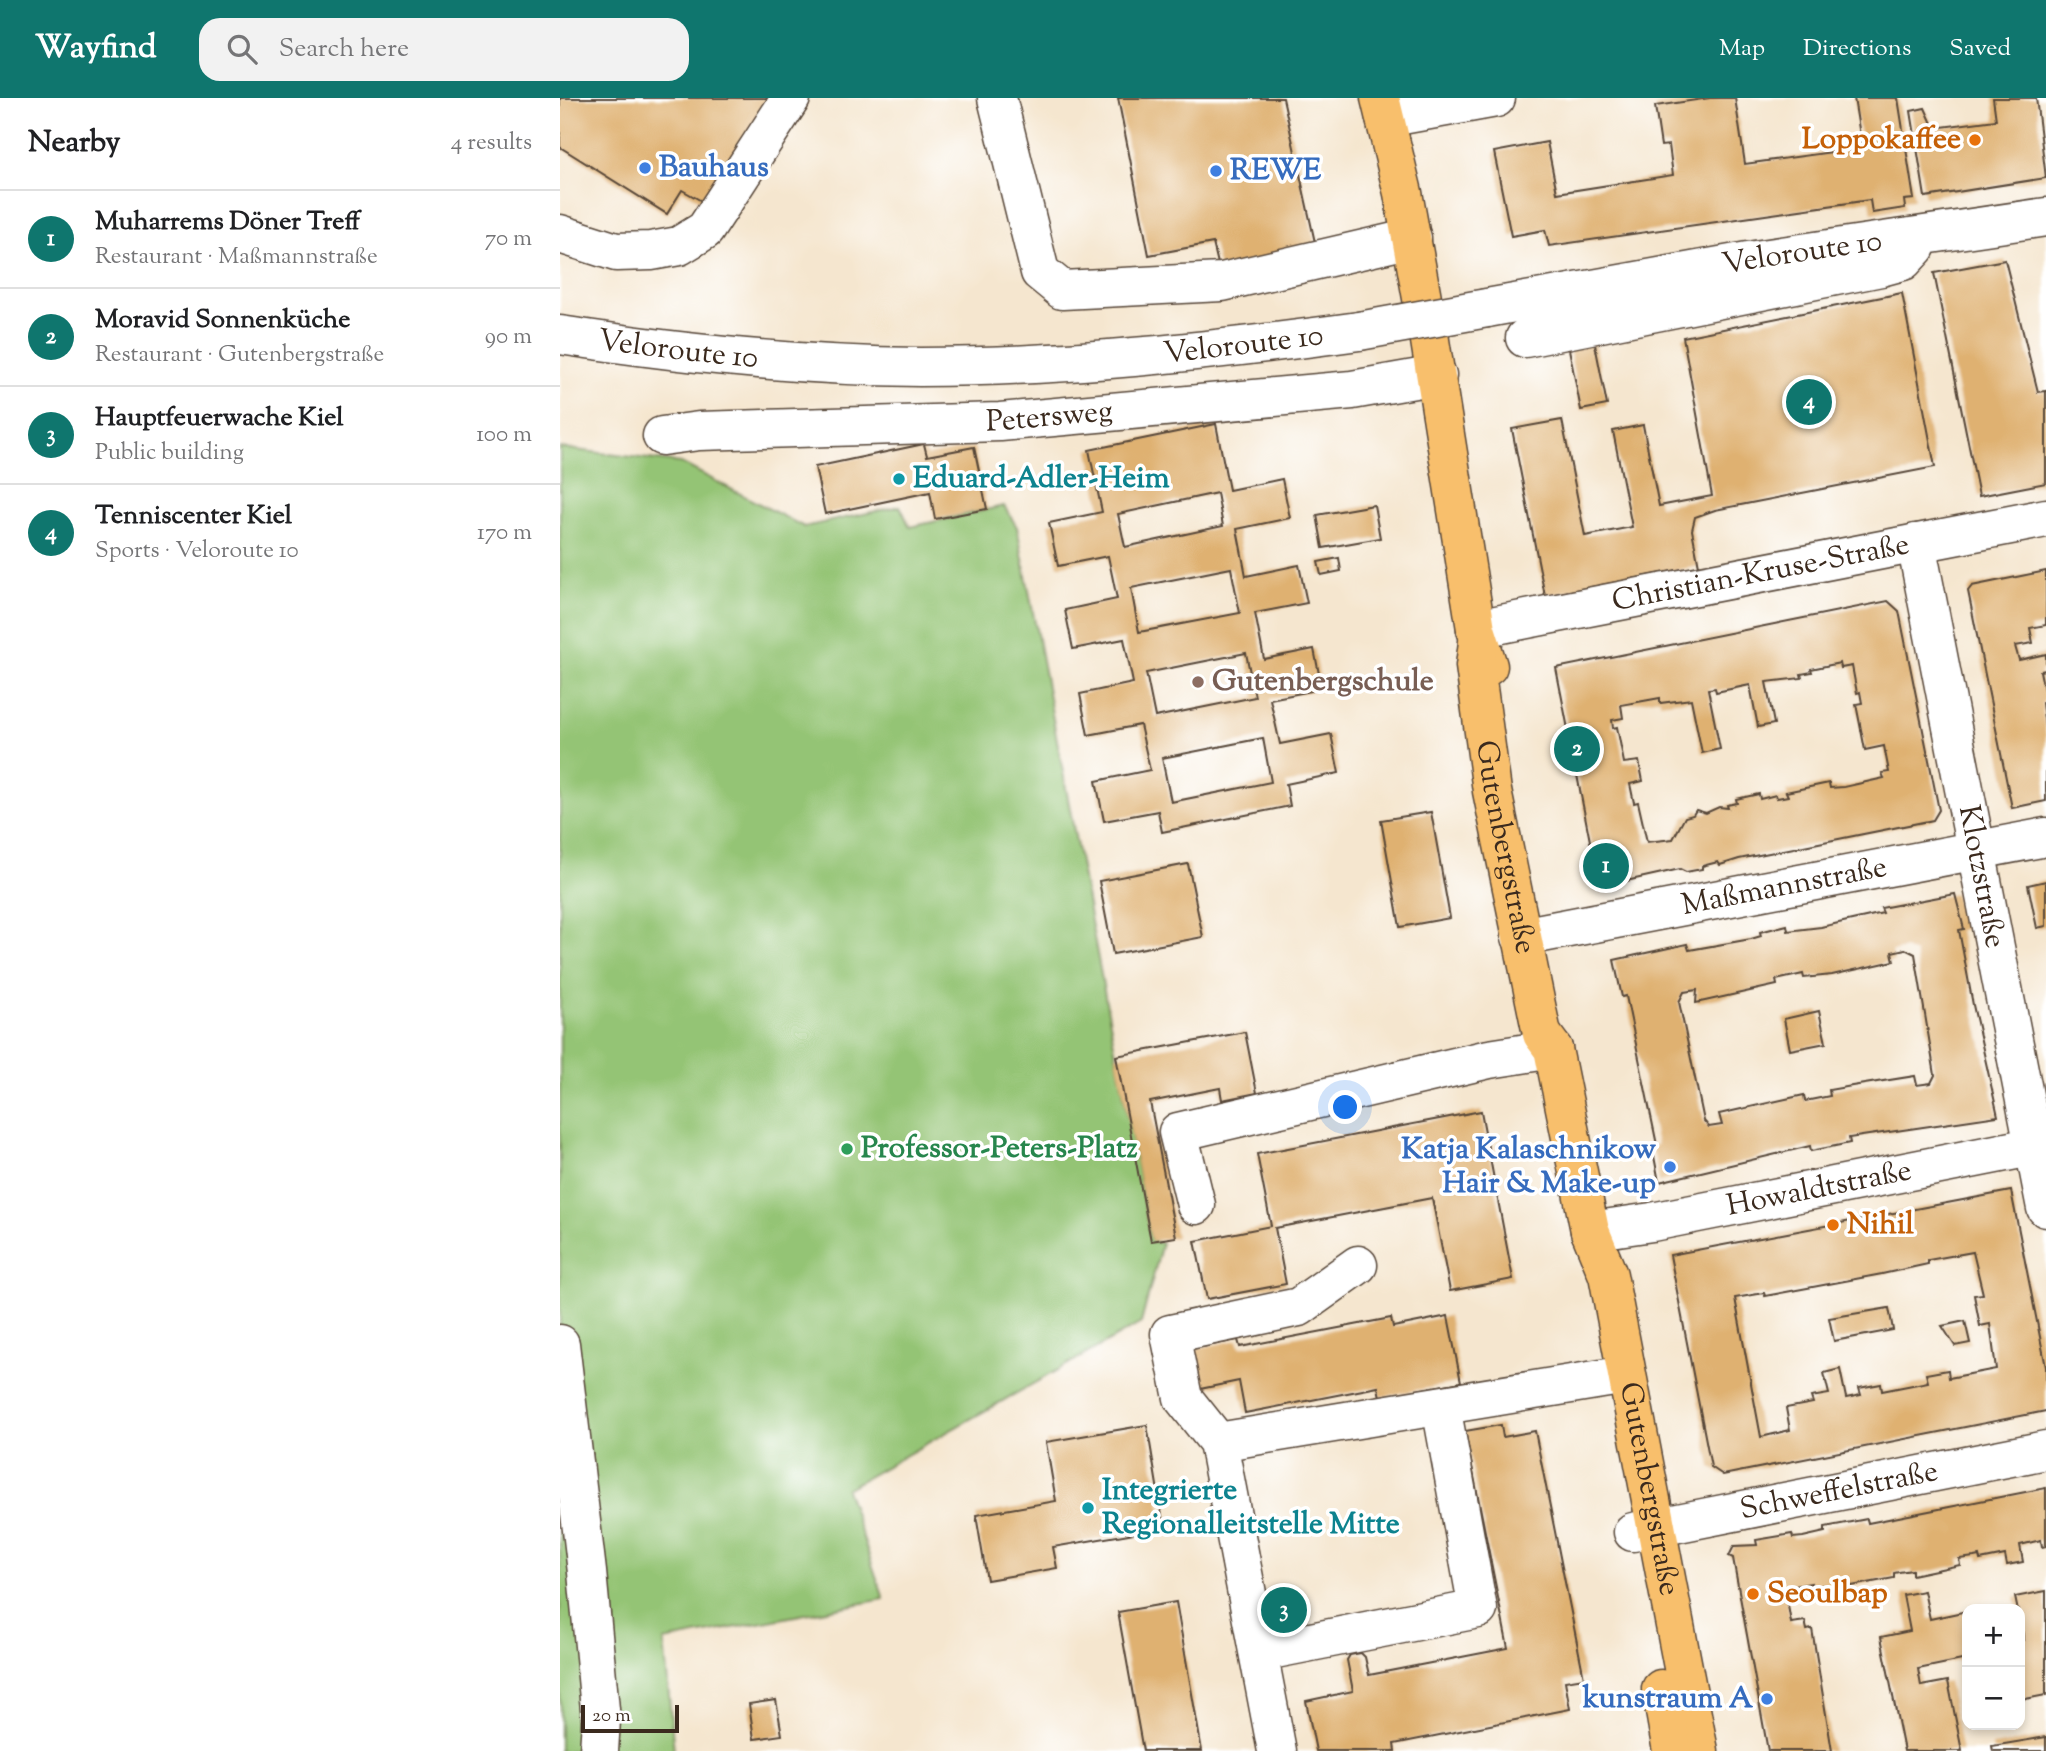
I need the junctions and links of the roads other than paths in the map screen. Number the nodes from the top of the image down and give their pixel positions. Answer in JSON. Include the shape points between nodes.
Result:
{"nodes":[{"id":1,"x":792,"y":98,"type":"edge"},
{"id":2,"x":997,"y":98,"type":"edge"},
{"id":3,"x":1496,"y":98,"type":"edge"},
{"id":4,"x":1382,"y":108,"type":"edge"},
{"id":5,"x":2029,"y":220,"type":"edge"},
{"id":6,"x":560,"y":234,"type":"edge"},
{"id":7,"x":1919,"y":234,"type":"junction"},
{"id":8,"x":1412,"y":238,"type":"junction"},
{"id":9,"x":2046,"y":243,"type":"edge"},
{"id":10,"x":560,"y":335,"type":"edge"},
{"id":11,"x":1525,"y":338,"type":"dead end"},
{"id":12,"x":1437,"y":375,"type":"junction"},
{"id":13,"x":662,"y":436,"type":"dead end"},
{"id":14,"x":2046,"y":518,"type":"edge"},
{"id":15,"x":1916,"y":543,"type":"junction"},
{"id":16,"x":1477,"y":636,"type":"junction"},
{"id":17,"x":2046,"y":836,"type":"edge"},
{"id":18,"x":1976,"y":850,"type":"junction"},
{"id":19,"x":1531,"y":936,"type":"junction"},
{"id":20,"x":1553,"y":1049,"type":"junction"},
{"id":21,"x":2040,"y":1146,"type":"edge"},
{"id":22,"x":1196,"y":1205,"type":"dead end"},
{"id":23,"x":2046,"y":1208,"type":"edge"},
{"id":24,"x":1590,"y":1231,"type":"junction"},
{"id":25,"x":1358,"y":1265,"type":"dead end"},
{"id":26,"x":560,"y":1343,"type":"edge"},
{"id":27,"x":1608,"y":1378,"type":"junction"},
{"id":28,"x":1441,"y":1406,"type":"junction"},
{"id":29,"x":1217,"y":1442,"type":"junction"},
{"id":30,"x":2046,"y":1450,"type":"edge"},
{"id":31,"x":1645,"y":1530,"type":"junction"},
{"id":32,"x":1260,"y":1652,"type":"junction"},
{"id":33,"x":599,"y":1751,"type":"edge"},
{"id":34,"x":1278,"y":1751,"type":"edge"},
{"id":35,"x":1672,"y":1751,"type":"edge"},
{"id":36,"x":1699,"y":1751,"type":"edge"}],
"edges":[{"from":1,"to":6,"type":"street","via":[[705,230],[679,246],[616,252]]},
{"from":2,"to":8,"type":"street","via":[[1040,272],[1062,290],[1222,282]]},
{"from":3,"to":4,"type":"street"},
{"from":4,"to":8,"type":"main road","name":"Gutenbergstraße"},
{"from":5,"to":7,"type":"street","name":"Veloroute 10"},
{"from":5,"to":9,"type":"street"},
{"from":7,"to":10,"type":"street","name":"Veloroute 10","bridge":true,"via":[[1359,331],[1162,355],[920,367],[698,352]]},
{"from":7,"to":11,"type":"street","name":"Veloroute 10","via":[[1911,256],[1892,264]]},
{"from":8,"to":12,"type":"main road","name":"Gutenbergstraße"},
{"from":12,"to":13,"type":"street","name":"Petersweg","via":[[1352,390],[1000,422]]},
{"from":12,"to":16,"type":"main road","name":"Gutenbergstraße"},
{"from":14,"to":15,"type":"street","name":"Christian-Kruse-Straße"},
{"from":15,"to":16,"type":"street","name":"Christian-Kruse-Straße"},
{"from":15,"to":18,"type":"street","name":"Klotzstraße"},
{"from":16,"to":19,"type":"main road","name":"Gutenbergstraße","via":[[1475,666],[1490,776]]},
{"from":17,"to":18,"type":"street","name":"Maßmannstraße"},
{"from":18,"to":19,"type":"street","name":"Maßmannstraße"},
{"from":18,"to":21,"type":"street","name":"Klotzstraße"},
{"from":19,"to":20,"type":"main road","name":"Gutenbergstraße","via":[[1542,1034]]},
{"from":20,"to":22,"type":"street","via":[[1478,1062],[1178,1132]]},
{"from":20,"to":24,"type":"main road","name":"Gutenbergstraße"},
{"from":21,"to":23,"type":"street","name":"Klotzstraße"},
{"from":21,"to":24,"type":"street","name":"Howaldtstraße"},
{"from":24,"to":27,"type":"main road","name":"Gutenbergstraße","via":[[1591,1280]]},
{"from":24,"to":31,"type":"main road","name":"Gutenbergstraße","via":[[1608,1275]]},
{"from":25,"to":29,"type":"street","via":[[1299,1307],[1170,1334],[1183,1398]]},
{"from":26,"to":33,"type":"street","via":[[587,1572],[601,1720]]},
{"from":27,"to":28,"type":"street"},
{"from":27,"to":31,"type":"main road","name":"Gutenbergstraße"},
{"from":28,"to":29,"type":"street"},
{"from":28,"to":32,"type":"street","via":[[1478,1609]]},
{"from":29,"to":32,"type":"street"},
{"from":30,"to":31,"type":"street","name":"Schweffelstraße"},
{"from":31,"to":35,"type":"main road","name":"Gutenbergstraße"},
{"from":31,"to":36,"type":"main road","name":"Gutenbergstraße"},
{"from":32,"to":34,"type":"street"}]}
